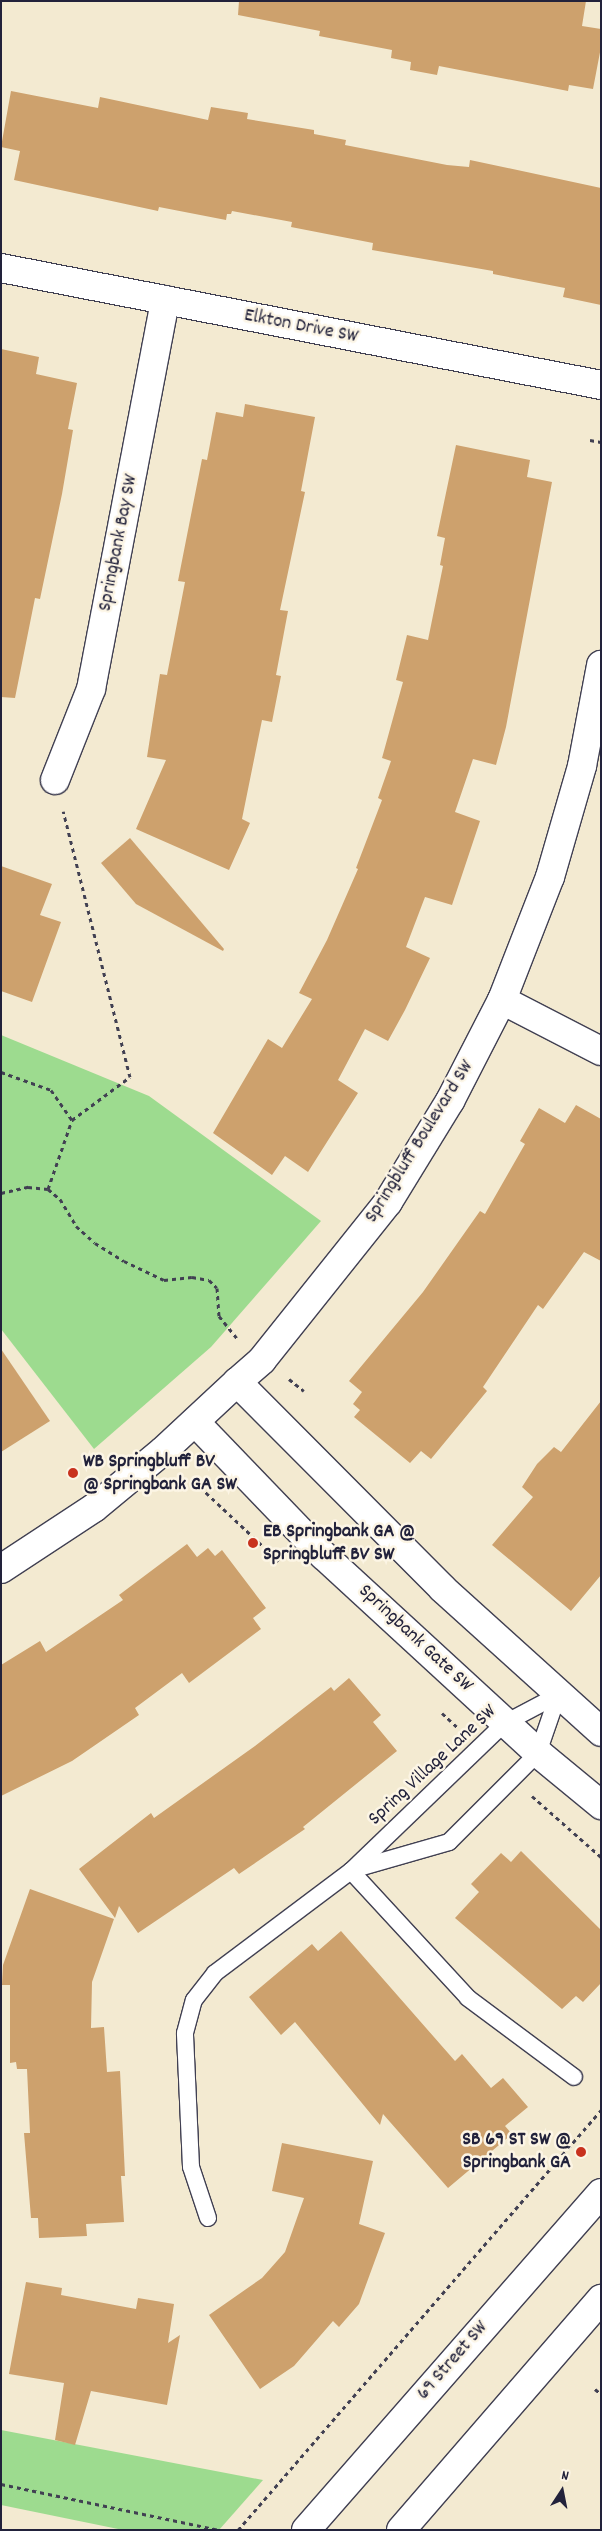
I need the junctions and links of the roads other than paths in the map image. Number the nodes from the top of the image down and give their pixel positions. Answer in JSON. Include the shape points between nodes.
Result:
{"nodes":[{"id":1,"x":1,"y":268,"type":"edge"},
{"id":2,"x":165,"y":300,"type":"junction"},
{"id":3,"x":601,"y":385,"type":"edge"},
{"id":4,"x":601,"y":666,"type":"edge"},
{"id":5,"x":55,"y":780,"type":"road end"},
{"id":6,"x":502,"y":1000,"type":"junction"},
{"id":7,"x":601,"y":1051,"type":"edge"},
{"id":8,"x":237,"y":1382,"type":"junction"},
{"id":9,"x":195,"y":1422,"type":"junction"},
{"id":10,"x":1,"y":1569,"type":"edge"},
{"id":11,"x":558,"y":1695,"type":"junction"},
{"id":12,"x":505,"y":1723,"type":"junction"},
{"id":13,"x":601,"y":1732,"type":"edge"},
{"id":14,"x":538,"y":1754,"type":"junction"},
{"id":15,"x":601,"y":1806,"type":"edge"},
{"id":16,"x":351,"y":1871,"type":"junction"},
{"id":17,"x":574,"y":2078,"type":"dead end"},
{"id":18,"x":601,"y":2193,"type":"edge"},
{"id":19,"x":208,"y":2218,"type":"dead end"},
{"id":20,"x":601,"y":2299,"type":"edge"},
{"id":21,"x":306,"y":2530,"type":"edge"},
{"id":22,"x":402,"y":2530,"type":"edge"}],
"edges":[{"from":1,"to":2,"type":"street","name":"Elkton Drive SW"},
{"from":2,"to":3,"type":"street","name":"Elkton Drive SW"},
{"from":2,"to":5,"type":"street","name":"Springbank Bay SW","via":[[91,690]]},
{"from":4,"to":6,"type":"street","name":"Springbluff Boulevard SW","via":[[582,766],[550,877]]},
{"from":6,"to":7,"type":"street"},
{"from":6,"to":8,"type":"street","name":"Springbluff Boulevard SW","via":[[450,1101],[388,1202],[262,1360]]},
{"from":8,"to":9,"type":"street","name":"Springbluff Boulevard SW"},
{"from":8,"to":11,"type":"street","via":[[443,1589]]},
{"from":9,"to":10,"type":"street","name":"Springbluff Boulevard SW","via":[[94,1508]]},
{"from":9,"to":12,"type":"street","name":"Springbank Gate SW","via":[[323,1555]]},
{"from":11,"to":12,"type":"lane","name":"Spring Village Lane SW"},
{"from":11,"to":13,"type":"street"},
{"from":11,"to":14,"type":"lane","name":"Spring Village Lane SW"},
{"from":12,"to":14,"type":"street","name":"Springbank Gate SW"},
{"from":12,"to":16,"type":"lane","name":"Spring Village Lane SW"},
{"from":14,"to":15,"type":"street","name":"Springbank Gate SW"},
{"from":14,"to":16,"type":"lane","name":"Spring Village Lane SW","via":[[450,1842]]},
{"from":16,"to":17,"type":"lane","via":[[468,1998]]},
{"from":16,"to":19,"type":"lane","name":"Spring Village Lane SW","via":[[216,1973],[194,2000],[188,2013],[185,2033],[191,2167]]},
{"from":18,"to":21,"type":"street","name":"69 Street SW"},
{"from":20,"to":22,"type":"street"}]}
